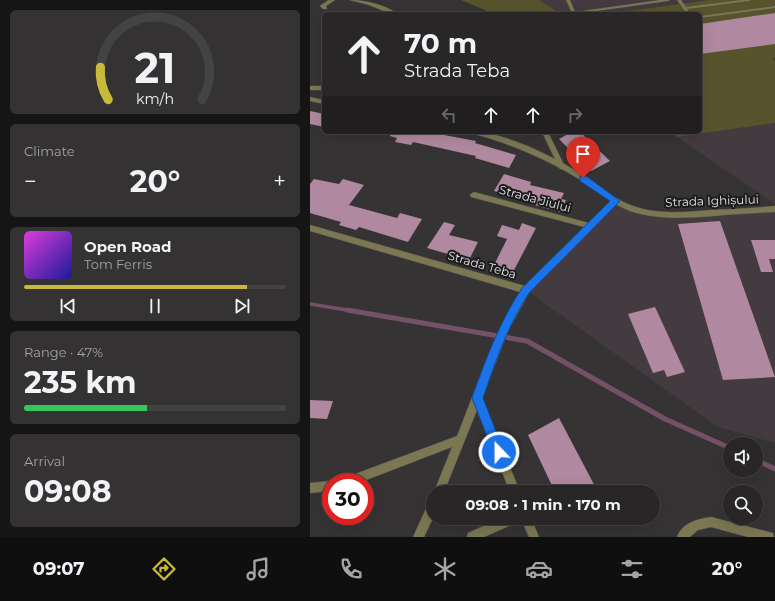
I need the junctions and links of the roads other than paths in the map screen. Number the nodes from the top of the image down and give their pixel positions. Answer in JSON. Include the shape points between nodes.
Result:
{"nodes":[{"id":1,"x":332,"y":0,"type":"edge"},
{"id":2,"x":354,"y":0,"type":"edge"},
{"id":3,"x":568,"y":0,"type":"edge"},
{"id":4,"x":668,"y":0,"type":"edge"},
{"id":5,"x":679,"y":0,"type":"edge"},
{"id":6,"x":749,"y":0,"type":"edge"},
{"id":7,"x":775,"y":7,"type":"edge"},
{"id":8,"x":324,"y":8,"type":"dead end"},
{"id":9,"x":685,"y":8,"type":"junction"},
{"id":10,"x":390,"y":12,"type":"edge"},
{"id":11,"x":574,"y":12,"type":"edge"},
{"id":12,"x":581,"y":12,"type":"edge"},
{"id":13,"x":688,"y":12,"type":"edge"},
{"id":14,"x":702,"y":17,"type":"edge"},
{"id":15,"x":310,"y":88,"type":"edge"},
{"id":16,"x":322,"y":88,"type":"edge"},
{"id":17,"x":310,"y":99,"type":"edge"},
{"id":18,"x":322,"y":102,"type":"edge"},
{"id":19,"x":484,"y":134,"type":"edge"},
{"id":20,"x":546,"y":134,"type":"edge"},
{"id":21,"x":562,"y":167,"type":"junction"},
{"id":22,"x":474,"y":195,"type":"dead end"},
{"id":23,"x":616,"y":201,"type":"junction"},
{"id":24,"x":775,"y":209,"type":"edge"},
{"id":25,"x":590,"y":226,"type":"junction"},
{"id":26,"x":310,"y":228,"type":"edge"},
{"id":27,"x":526,"y":290,"type":"junction"},
{"id":28,"x":477,"y":398,"type":"junction"},
{"id":29,"x":461,"y":439,"type":"junction"},
{"id":30,"x":371,"y":473,"type":"edge"},
{"id":31,"x":442,"y":485,"type":"edge"},
{"id":32,"x":512,"y":485,"type":"edge"},
{"id":33,"x":322,"y":487,"type":"edge"},
{"id":34,"x":310,"y":488,"type":"edge"},
{"id":35,"x":426,"y":520,"type":"edge"},
{"id":36,"x":499,"y":525,"type":"edge"},
{"id":37,"x":529,"y":525,"type":"edge"},
{"id":38,"x":418,"y":537,"type":"edge"},
{"id":39,"x":472,"y":537,"type":"edge"},
{"id":40,"x":534,"y":537,"type":"edge"},
{"id":41,"x":682,"y":537,"type":"edge"},
{"id":42,"x":769,"y":537,"type":"edge"}],
"edges":[{"from":1,"to":8,"type":"street","via":[[323,6]]},
{"from":2,"to":10,"type":"street"},
{"from":3,"to":11,"type":"lane"},
{"from":4,"to":12,"type":"lane"},
{"from":5,"to":9,"type":"lane"},
{"from":6,"to":9,"type":"lane"},
{"from":7,"to":14,"type":"lane"},
{"from":9,"to":13,"type":"lane"},
{"from":15,"to":16,"type":"street"},
{"from":17,"to":18,"type":"street"},
{"from":19,"to":21,"type":"street","name":"Strada Ighișului"},
{"from":20,"to":21,"type":"street"},
{"from":21,"to":23,"type":"street","name":"Strada Ighișului"},
{"from":22,"to":25,"type":"street","name":"Strada Jiului"},
{"from":23,"to":24,"type":"street","name":"Strada Ighișului","via":[[633,209],[666,214],[734,213]]},
{"from":23,"to":25,"type":"street","name":"Strada Teba"},
{"from":25,"to":27,"type":"street","name":"Strada Teba"},
{"from":26,"to":27,"type":"street","name":"Strada Teba"},
{"from":27,"to":28,"type":"street","via":[[490,360]]},
{"from":28,"to":29,"type":"street"},
{"from":28,"to":32,"type":"street"},
{"from":29,"to":30,"type":"street"},
{"from":29,"to":31,"type":"street"},
{"from":33,"to":34,"type":"street"},
{"from":35,"to":38,"type":"street"},
{"from":36,"to":39,"type":"street"},
{"from":37,"to":40,"type":"street"},
{"from":41,"to":42,"type":"street","via":[[695,525],[711,522]]}]}
